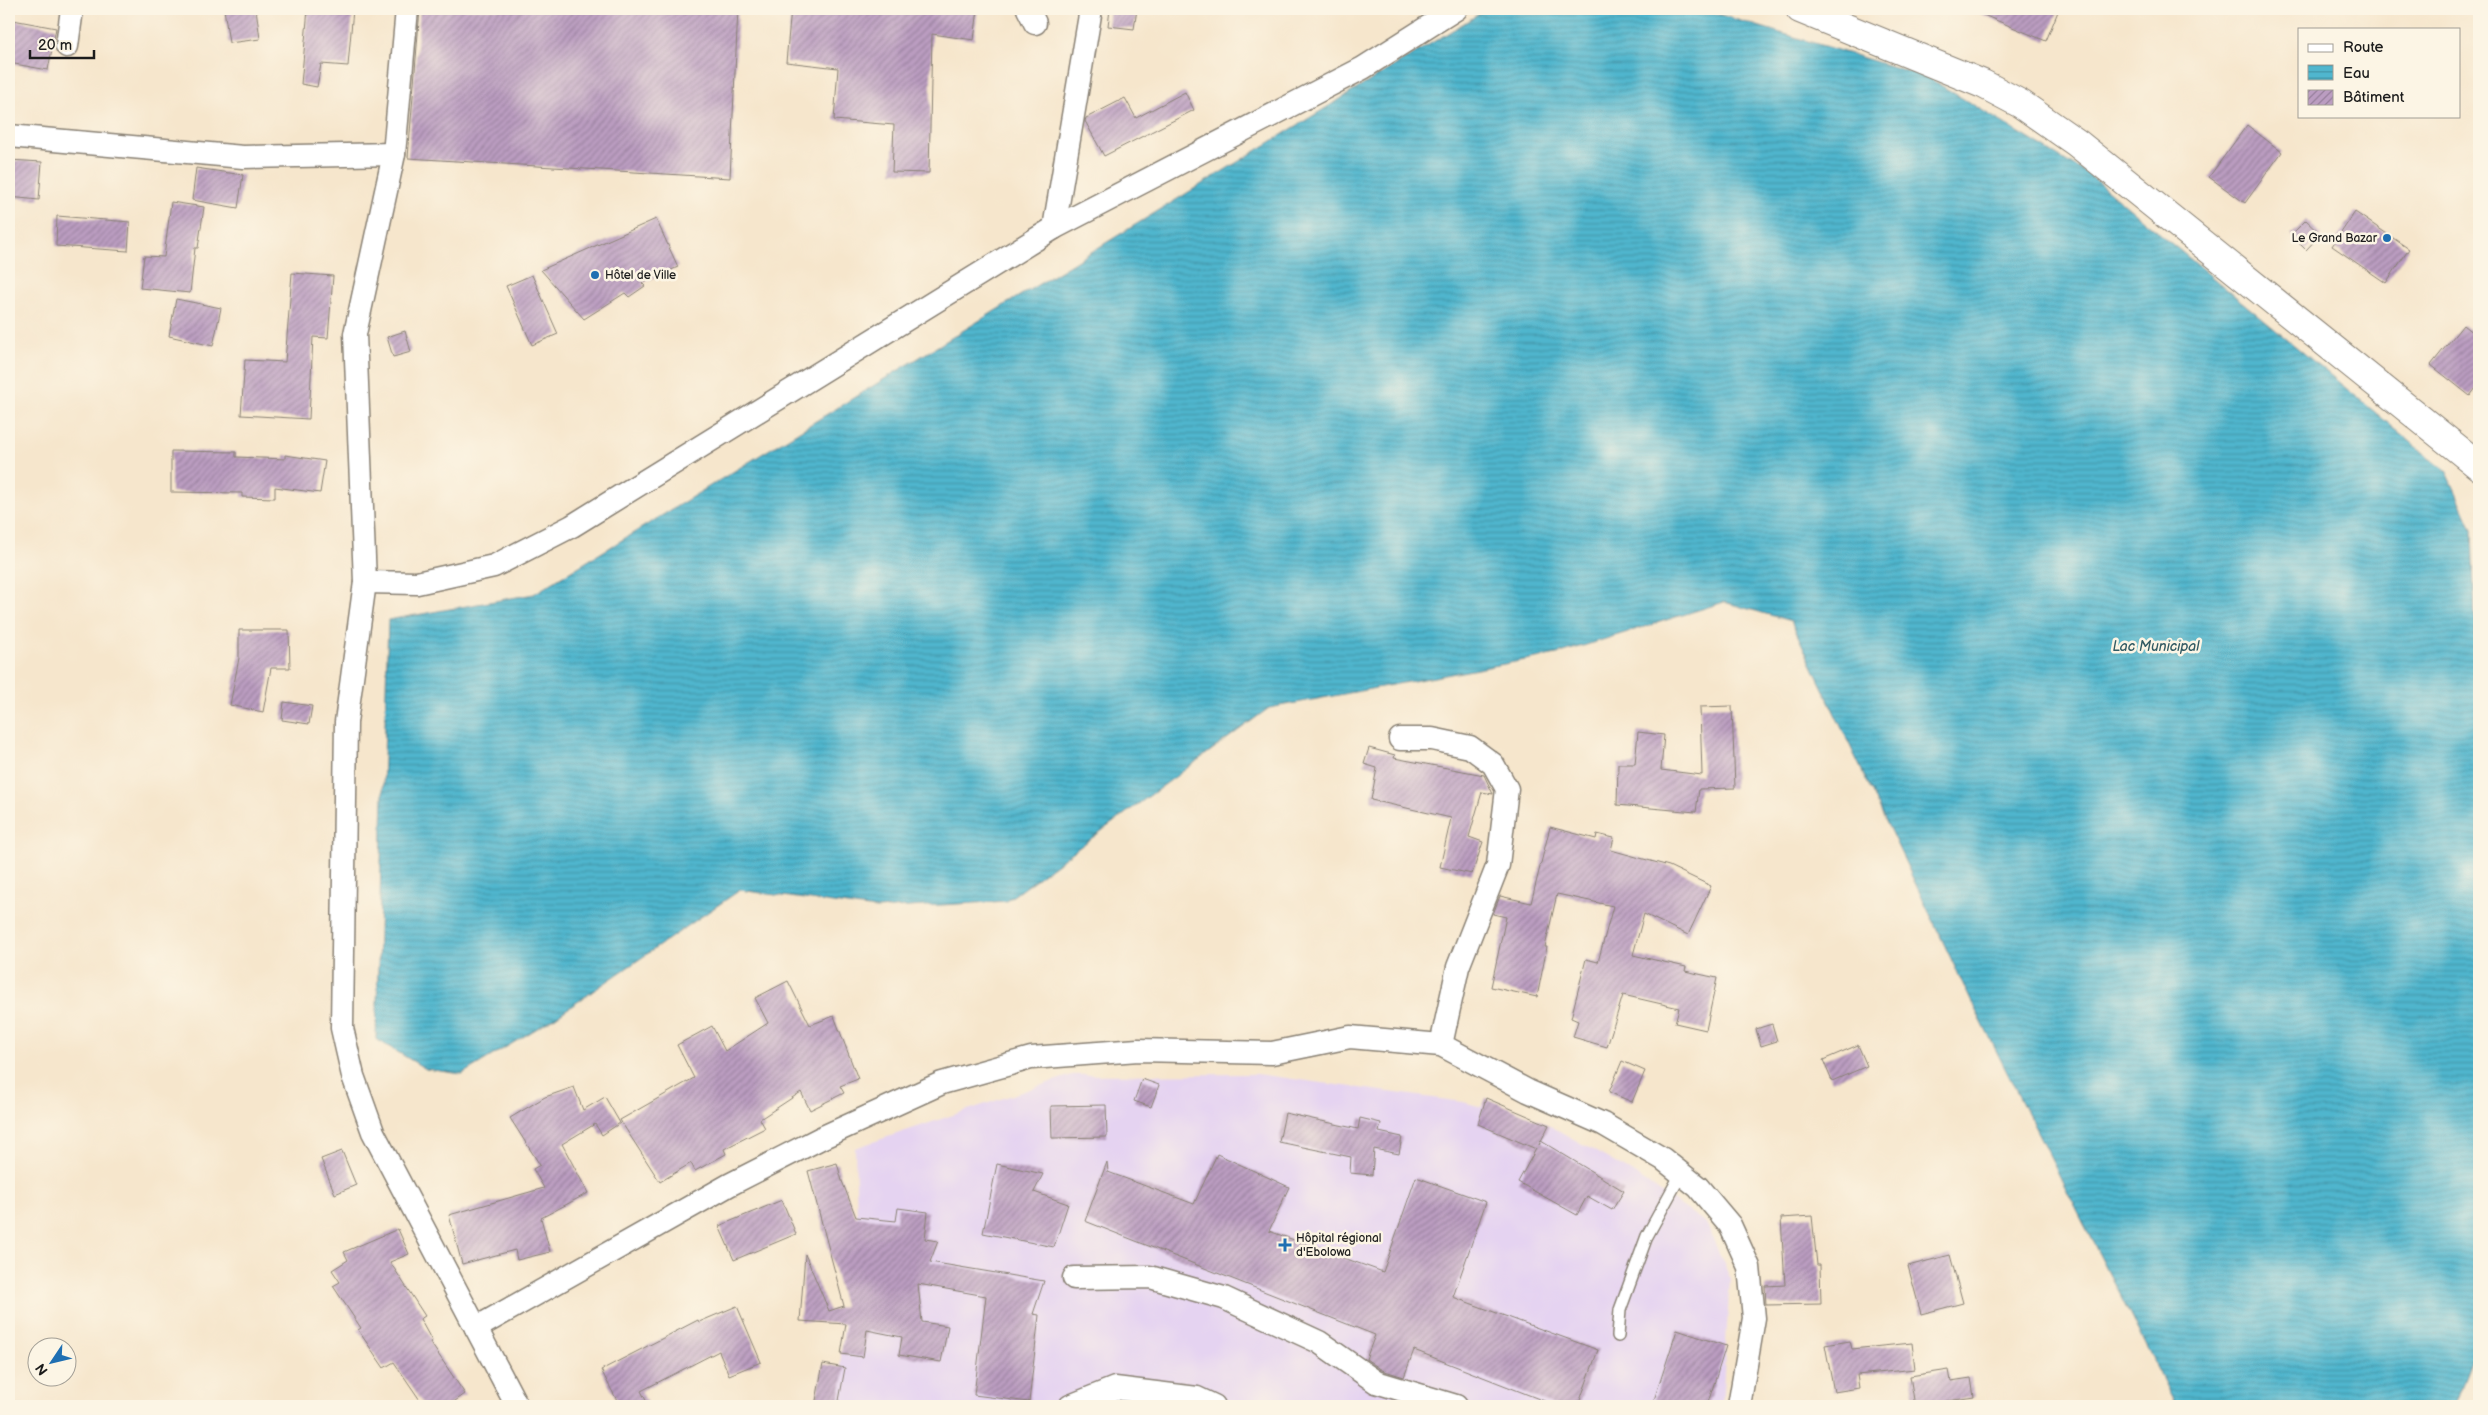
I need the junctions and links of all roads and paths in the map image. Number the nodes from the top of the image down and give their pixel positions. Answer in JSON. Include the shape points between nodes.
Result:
{"nodes":[{"id":1,"x":72,"y":9,"type":"edge"},
{"id":2,"x":407,"y":9,"type":"edge"},
{"id":3,"x":1091,"y":9,"type":"edge"},
{"id":4,"x":1456,"y":9,"type":"edge"},
{"id":5,"x":1800,"y":9,"type":"edge"},
{"id":6,"x":67,"y":46,"type":"dead end"},
{"id":7,"x":9,"y":136,"type":"edge"},
{"id":8,"x":394,"y":154,"type":"junction"},
{"id":9,"x":1054,"y":228,"type":"junction"},
{"id":10,"x":2479,"y":466,"type":"edge"},
{"id":11,"x":365,"y":582,"type":"junction"},
{"id":12,"x":1400,"y":738,"type":"dead end"},
{"id":13,"x":1441,"y":1046,"type":"junction"},
{"id":14,"x":1681,"y":1174,"type":"junction"},
{"id":15,"x":1074,"y":1278,"type":"dead end"},
{"id":16,"x":476,"y":1328,"type":"junction"},
{"id":17,"x":1618,"y":1336,"type":"dead end"},
{"id":18,"x":517,"y":1406,"type":"edge"},
{"id":19,"x":1070,"y":1406,"type":"edge"},
{"id":20,"x":1214,"y":1406,"type":"edge"},
{"id":21,"x":1456,"y":1406,"type":"edge"},
{"id":22,"x":1739,"y":1406,"type":"edge"}],
"edges":[{"from":1,"to":6,"type":"street"},
{"from":2,"to":8,"type":"street"},
{"from":3,"to":9,"type":"street"},
{"from":4,"to":9,"type":"street","via":[[1364,68]]},
{"from":5,"to":10,"type":"street","via":[[1946,68],[2021,104],[2077,143]]},
{"from":7,"to":8,"type":"street","via":[[243,157]]},
{"from":8,"to":11,"type":"street","via":[[355,334]]},
{"from":9,"to":11,"type":"street","via":[[572,526],[503,562],[417,583]]},
{"from":11,"to":16,"type":"street","via":[[346,722],[342,1028],[353,1076],[373,1132]]},
{"from":12,"to":13,"type":"street","via":[[1432,739],[1470,747],[1493,764],[1507,789],[1498,865],[1458,967]]},
{"from":13,"to":14,"type":"street","via":[[1528,1091],[1603,1124]]},
{"from":13,"to":16,"type":"street","via":[[1350,1037],[1272,1054],[1138,1050],[1041,1057],[942,1083],[821,1138],[729,1185]]},
{"from":14,"to":17,"type":"lane","via":[[1647,1236],[1620,1310]]},
{"from":14,"to":22,"type":"street","via":[[1698,1187],[1730,1225],[1749,1266],[1754,1318]]},
{"from":15,"to":21,"type":"street","via":[[1150,1278],[1224,1298],[1319,1342],[1376,1382]]},
{"from":16,"to":18,"type":"street"},
{"from":19,"to":20,"type":"street","via":[[1115,1388],[1197,1398]]}]}
